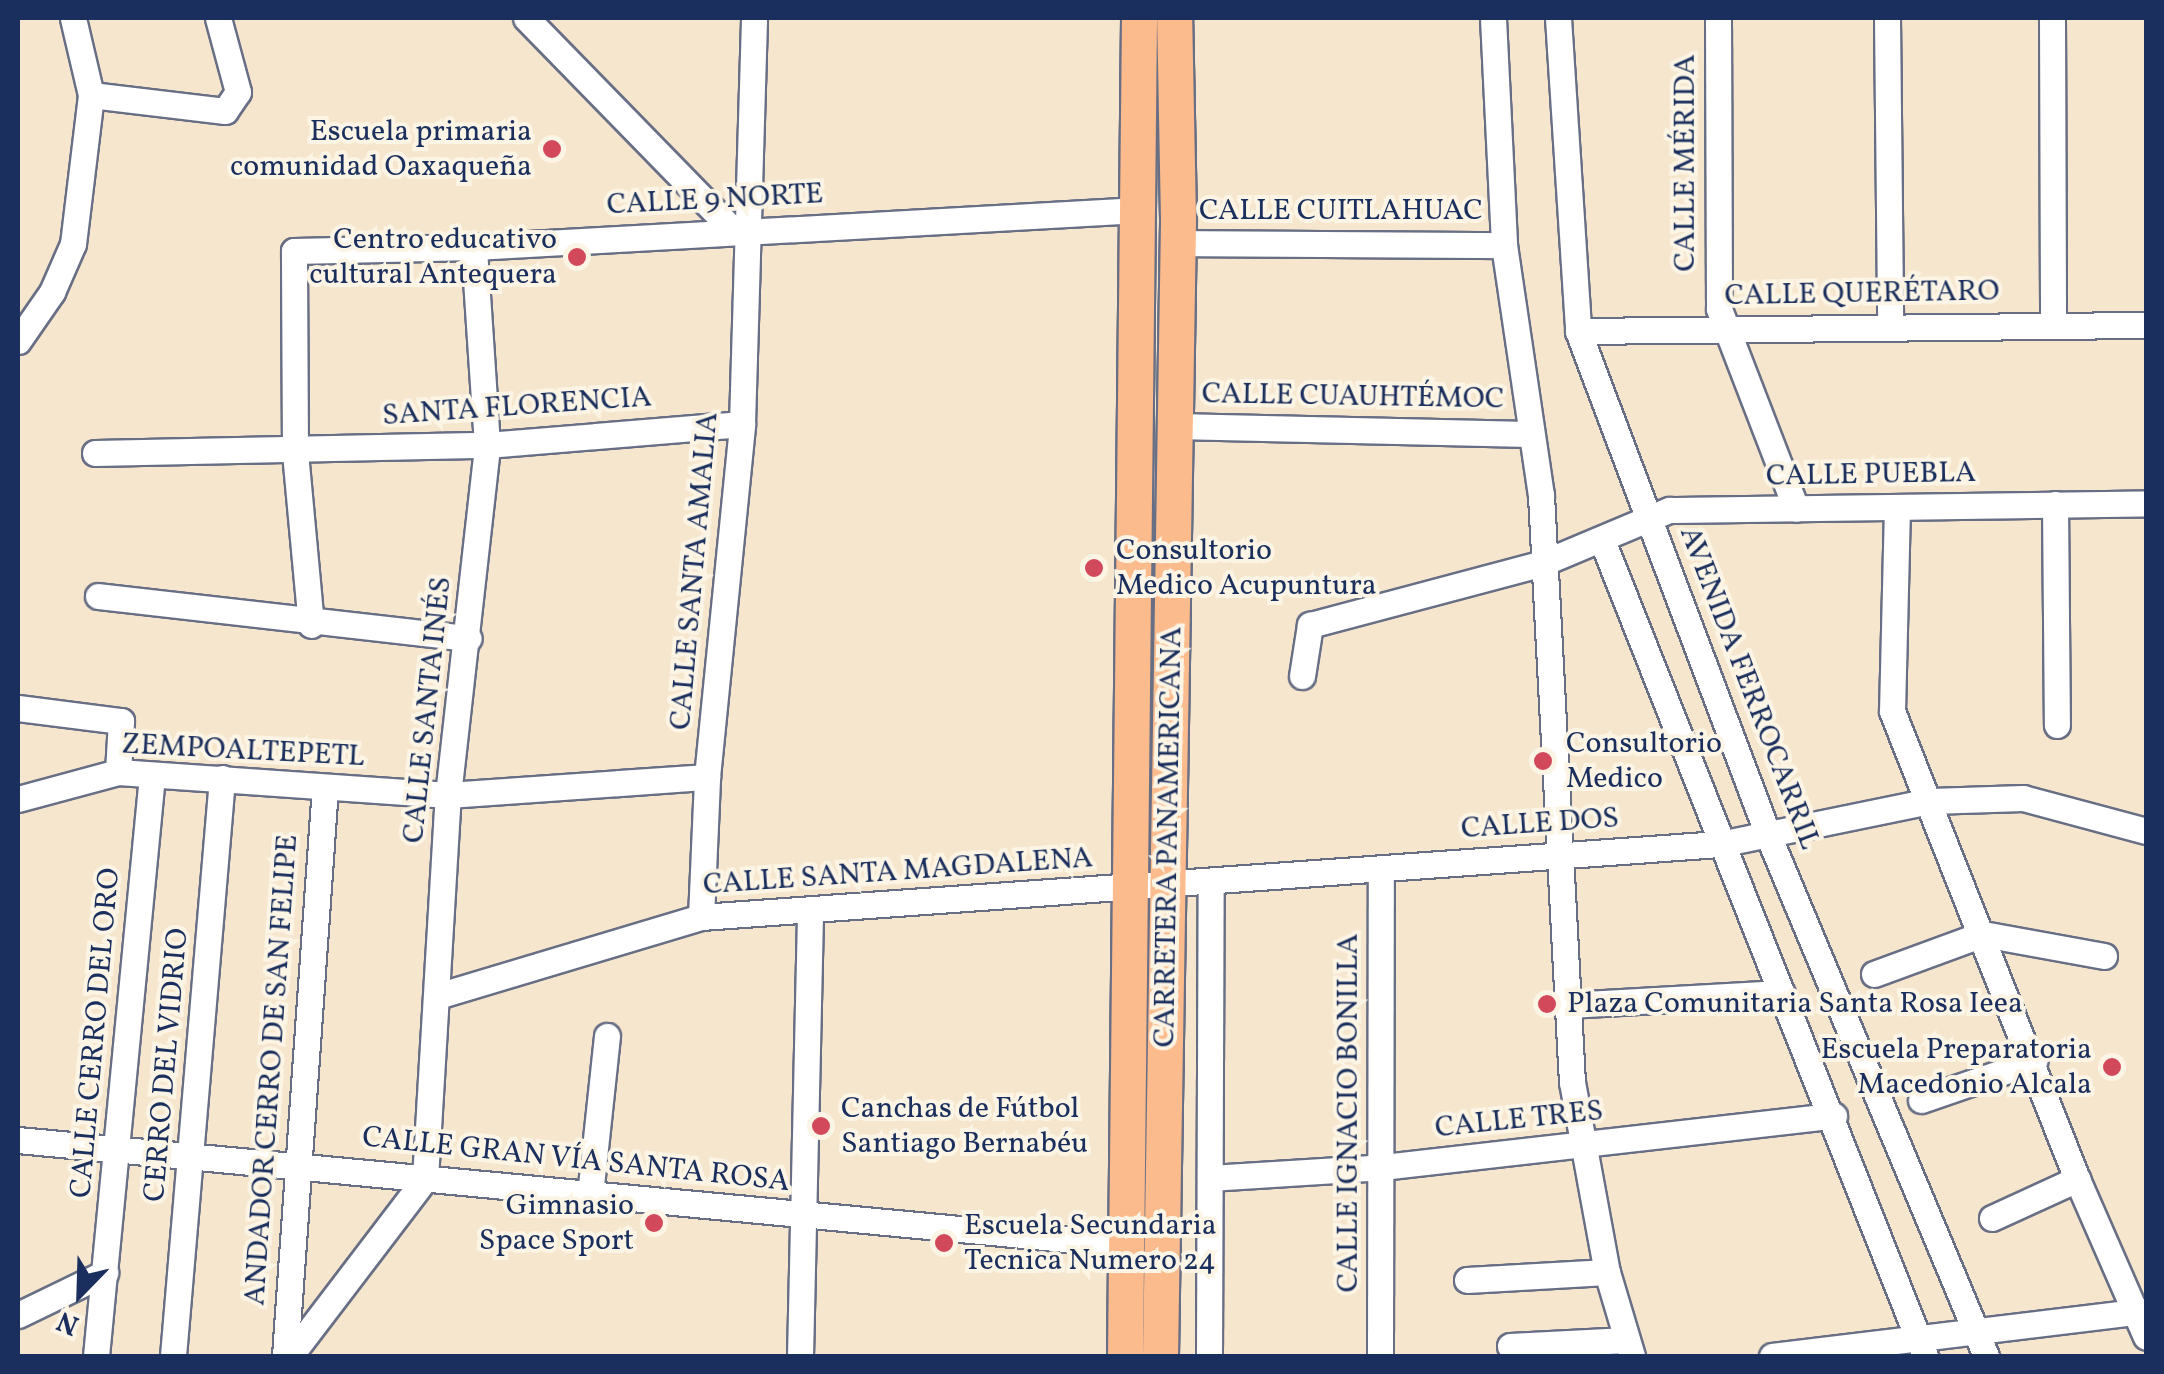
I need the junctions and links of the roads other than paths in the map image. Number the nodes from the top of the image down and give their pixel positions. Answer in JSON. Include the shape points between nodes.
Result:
{"nodes":[{"id":1,"x":72,"y":18,"type":"edge"},
{"id":2,"x":218,"y":18,"type":"edge"},
{"id":3,"x":526,"y":18,"type":"edge"},
{"id":4,"x":754,"y":18,"type":"edge"},
{"id":5,"x":1138,"y":18,"type":"edge"},
{"id":6,"x":1174,"y":18,"type":"edge"},
{"id":7,"x":1493,"y":18,"type":"edge"},
{"id":8,"x":1558,"y":18,"type":"edge"},
{"id":9,"x":1718,"y":18,"type":"edge"},
{"id":10,"x":1888,"y":18,"type":"edge"},
{"id":11,"x":2052,"y":18,"type":"edge"},
{"id":12,"x":91,"y":95,"type":"junction"},
{"id":13,"x":1139,"y":210,"type":"junction"},
{"id":14,"x":741,"y":230,"type":"junction"},
{"id":15,"x":1178,"y":243,"type":"junction"},
{"id":16,"x":1504,"y":245,"type":"junction"},
{"id":17,"x":474,"y":248,"type":"junction"},
{"id":18,"x":1722,"y":319,"type":"junction"},
{"id":19,"x":2053,"y":324,"type":"junction"},
{"id":20,"x":2146,"y":325,"type":"edge"},
{"id":21,"x":1890,"y":326,"type":"junction"},
{"id":22,"x":1578,"y":330,"type":"junction"},
{"id":23,"x":18,"y":341,"type":"edge"},
{"id":24,"x":742,"y":424,"type":"junction"},
{"id":25,"x":1176,"y":426,"type":"junction"},
{"id":26,"x":1528,"y":434,"type":"junction"},
{"id":27,"x":486,"y":445,"type":"junction"},
{"id":28,"x":295,"y":452,"type":"junction"},
{"id":29,"x":95,"y":453,"type":"dead end"},
{"id":30,"x":2146,"y":503,"type":"edge"},
{"id":31,"x":2055,"y":504,"type":"junction"},
{"id":32,"x":1897,"y":507,"type":"junction"},
{"id":33,"x":1796,"y":510,"type":"junction"},
{"id":34,"x":1649,"y":519,"type":"junction"},
{"id":35,"x":1602,"y":540,"type":"junction"},
{"id":36,"x":1544,"y":563,"type":"junction"},
{"id":37,"x":98,"y":596,"type":"dead end"},
{"id":38,"x":312,"y":625,"type":"junction"},
{"id":39,"x":469,"y":638,"type":"junction"},
{"id":40,"x":1302,"y":676,"type":"dead end"},
{"id":41,"x":18,"y":708,"type":"edge"},
{"id":42,"x":2057,"y":725,"type":"dead end"},
{"id":43,"x":118,"y":772,"type":"junction"},
{"id":44,"x":152,"y":776,"type":"junction"},
{"id":45,"x":707,"y":777,"type":"junction"},
{"id":46,"x":222,"y":778,"type":"junction"},
{"id":47,"x":325,"y":788,"type":"junction"},
{"id":48,"x":448,"y":796,"type":"junction"},
{"id":49,"x":18,"y":799,"type":"edge"},
{"id":50,"x":1930,"y":802,"type":"junction"},
{"id":51,"x":2146,"y":831,"type":"edge"},
{"id":52,"x":1768,"y":834,"type":"junction"},
{"id":53,"x":1720,"y":844,"type":"junction"},
{"id":54,"x":1557,"y":856,"type":"junction"},
{"id":55,"x":1381,"y":869,"type":"junction"},
{"id":56,"x":1211,"y":881,"type":"junction"},
{"id":57,"x":1171,"y":884,"type":"junction"},
{"id":58,"x":1131,"y":887,"type":"junction"},
{"id":59,"x":810,"y":914,"type":"junction"},
{"id":60,"x":700,"y":917,"type":"junction"},
{"id":61,"x":1983,"y":934,"type":"junction"},
{"id":62,"x":2104,"y":956,"type":"dead end"},
{"id":63,"x":1874,"y":974,"type":"dead end"},
{"id":64,"x":1782,"y":994,"type":"junction"},
{"id":65,"x":440,"y":995,"type":"junction"},
{"id":66,"x":1567,"y":1005,"type":"junction"},
{"id":67,"x":606,"y":1036,"type":"dead end"},
{"id":68,"x":2034,"y":1061,"type":"junction"},
{"id":69,"x":1921,"y":1100,"type":"dead end"},
{"id":70,"x":1834,"y":1116,"type":"junction"},
{"id":71,"x":18,"y":1140,"type":"edge"},
{"id":72,"x":1580,"y":1146,"type":"junction"},
{"id":73,"x":120,"y":1150,"type":"junction"},
{"id":74,"x":194,"y":1156,"type":"junction"},
{"id":75,"x":296,"y":1165,"type":"junction"},
{"id":76,"x":1383,"y":1168,"type":"junction"},
{"id":77,"x":1210,"y":1178,"type":"junction"},
{"id":78,"x":426,"y":1179,"type":"junction"},
{"id":79,"x":2077,"y":1179,"type":"junction"},
{"id":80,"x":590,"y":1195,"type":"junction"},
{"id":81,"x":803,"y":1215,"type":"junction"},
{"id":82,"x":1992,"y":1218,"type":"dead end"},
{"id":83,"x":1128,"y":1245,"type":"junction"},
{"id":84,"x":1608,"y":1272,"type":"junction"},
{"id":85,"x":104,"y":1273,"type":"junction"},
{"id":86,"x":1467,"y":1280,"type":"dead end"},
{"id":87,"x":2142,"y":1312,"type":"edge"},
{"id":88,"x":18,"y":1316,"type":"edge"},
{"id":89,"x":1977,"y":1330,"type":"junction"},
{"id":90,"x":2146,"y":1337,"type":"edge"},
{"id":91,"x":1510,"y":1346,"type":"dead end"},
{"id":92,"x":1921,"y":1347,"type":"edge"},
{"id":93,"x":1629,"y":1348,"type":"edge"},
{"id":94,"x":96,"y":1356,"type":"edge"},
{"id":95,"x":172,"y":1356,"type":"edge"},
{"id":96,"x":288,"y":1356,"type":"edge"},
{"id":97,"x":800,"y":1356,"type":"edge"},
{"id":98,"x":1125,"y":1356,"type":"edge"},
{"id":99,"x":1160,"y":1356,"type":"edge"},
{"id":100,"x":1209,"y":1356,"type":"edge"},
{"id":101,"x":1380,"y":1356,"type":"edge"},
{"id":102,"x":1772,"y":1356,"type":"edge"},
{"id":103,"x":1782,"y":1356,"type":"edge"},
{"id":104,"x":1986,"y":1356,"type":"edge"}],
"edges":[{"from":1,"to":12,"type":"street"},
{"from":2,"to":12,"type":"street","via":[[238,92],[232,106],[216,113]]},
{"from":3,"to":14,"type":"street"},
{"from":4,"to":14,"type":"street","name":"CALLE SANTA AMALIA"},
{"from":5,"to":13,"type":"highway","name":"CARRETERA PANAMERICANA"},
{"from":6,"to":15,"type":"highway","name":"CARRETERA PANAMERICANA"},
{"from":7,"to":16,"type":"street"},
{"from":8,"to":22,"type":"street","name":"AVENIDA FERROCARRIL"},
{"from":9,"to":18,"type":"street","name":"CALLE MÉRIDA"},
{"from":10,"to":21,"type":"street"},
{"from":11,"to":19,"type":"street"},
{"from":12,"to":23,"type":"street","via":[[73,244],[52,292]]},
{"from":13,"to":14,"type":"street","name":"CALLE 9 NORTE"},
{"from":13,"to":58,"type":"highway","name":"CARRETERA PANAMERICANA"},
{"from":14,"to":17,"type":"street","name":"CALLE 9 NORTE"},
{"from":14,"to":24,"type":"street","name":"CALLE SANTA AMALIA"},
{"from":15,"to":16,"type":"street","name":"CALLE CUITLAHUAC"},
{"from":15,"to":25,"type":"highway","name":"CARRETERA PANAMERICANA"},
{"from":16,"to":26,"type":"street"},
{"from":17,"to":27,"type":"street","name":"CALLE SANTA INÉS"},
{"from":17,"to":28,"type":"street","name":"CALLE 9 NORTE","via":[[294,250]]},
{"from":18,"to":21,"type":"street","name":"CALLE QUERÉTARO"},
{"from":18,"to":22,"type":"street","name":"CALLE QUERÉTARO"},
{"from":18,"to":33,"type":"street"},
{"from":19,"to":20,"type":"street","name":"CALLE QUERÉTARO"},
{"from":19,"to":21,"type":"street","name":"CALLE QUERÉTARO"},
{"from":22,"to":34,"type":"street","name":"AVENIDA FERROCARRIL"},
{"from":24,"to":27,"type":"street","name":"SANTA FLORENCIA"},
{"from":24,"to":45,"type":"street","name":"CALLE SANTA AMALIA"},
{"from":25,"to":26,"type":"street","name":"CALLE CUAUHTÉMOC"},
{"from":25,"to":57,"type":"highway","name":"CARRETERA PANAMERICANA"},
{"from":26,"to":36,"type":"street","via":[[1541,496]]},
{"from":27,"to":28,"type":"street","name":"SANTA FLORENCIA"},
{"from":27,"to":39,"type":"street","name":"CALLE SANTA INÉS"},
{"from":28,"to":29,"type":"street","name":"SANTA FLORENCIA"},
{"from":28,"to":38,"type":"street"},
{"from":30,"to":31,"type":"street","name":"CALLE PUEBLA"},
{"from":31,"to":32,"type":"street","name":"CALLE PUEBLA"},
{"from":31,"to":42,"type":"street"},
{"from":32,"to":33,"type":"street","name":"CALLE PUEBLA"},
{"from":32,"to":50,"type":"street","via":[[1892,710]]},
{"from":33,"to":34,"type":"street","name":"CALLE PUEBLA","via":[[1669,510]]},
{"from":34,"to":35,"type":"street","name":"CALLE PUEBLA"},
{"from":34,"to":52,"type":"street","name":"AVENIDA FERROCARRIL"},
{"from":35,"to":36,"type":"street","name":"CALLE PUEBLA"},
{"from":35,"to":53,"type":"street"},
{"from":36,"to":40,"type":"street","name":"CALLE PUEBLA","via":[[1310,625]]},
{"from":36,"to":54,"type":"street"},
{"from":37,"to":38,"type":"street"},
{"from":38,"to":39,"type":"street"},
{"from":39,"to":48,"type":"street","name":"CALLE SANTA INÉS"},
{"from":41,"to":43,"type":"street","via":[[122,722]]},
{"from":43,"to":44,"type":"street","name":"ZEMPOALTEPETL"},
{"from":43,"to":49,"type":"street","name":"ZEMPOALTEPETL"},
{"from":44,"to":46,"type":"street","name":"ZEMPOALTEPETL"},
{"from":44,"to":73,"type":"street","name":"CALLE CERRO DEL ORO"},
{"from":45,"to":48,"type":"street","name":"ZEMPOALTEPETL"},
{"from":45,"to":60,"type":"street","name":"CALLE SANTA AMALIA"},
{"from":46,"to":47,"type":"street","name":"ZEMPOALTEPETL"},
{"from":46,"to":74,"type":"street","name":"CERRO DEL VIDRIO"},
{"from":47,"to":48,"type":"street","name":"ZEMPOALTEPETL"},
{"from":47,"to":75,"type":"street","name":"ANDADOR CERRO DE SAN FELIPE"},
{"from":48,"to":65,"type":"street","name":"CALLE SANTA INÉS"},
{"from":50,"to":51,"type":"street","name":"CALLE DOS","via":[[2022,798]]},
{"from":50,"to":52,"type":"street","name":"CALLE DOS"},
{"from":50,"to":61,"type":"street"},
{"from":52,"to":53,"type":"street","name":"CALLE DOS"},
{"from":52,"to":89,"type":"street","name":"AVENIDA FERROCARRIL"},
{"from":53,"to":54,"type":"street","name":"CALLE DOS"},
{"from":53,"to":64,"type":"street"},
{"from":54,"to":55,"type":"street","name":"CALLE DOS"},
{"from":54,"to":66,"type":"street"},
{"from":55,"to":56,"type":"street","name":"CALLE DOS"},
{"from":55,"to":76,"type":"street","name":"CALLE IGNACIO BONILLA"},
{"from":56,"to":57,"type":"street","name":"CALLE DOS"},
{"from":56,"to":77,"type":"street"},
{"from":57,"to":58,"type":"street","name":"CALLE SANTA MAGDALENA"},
{"from":57,"to":99,"type":"highway","name":"CARRETERA PANAMERICANA"},
{"from":58,"to":59,"type":"street","name":"CALLE SANTA MAGDALENA"},
{"from":58,"to":83,"type":"highway","name":"CARRETERA PANAMERICANA"},
{"from":59,"to":60,"type":"street","name":"CALLE SANTA MAGDALENA"},
{"from":59,"to":81,"type":"street"},
{"from":60,"to":65,"type":"street","name":"CALLE SANTA MAGDALENA"},
{"from":61,"to":62,"type":"street"},
{"from":61,"to":63,"type":"street"},
{"from":61,"to":68,"type":"street"},
{"from":64,"to":66,"type":"street"},
{"from":64,"to":70,"type":"street"},
{"from":65,"to":78,"type":"street","name":"CALLE SANTA INÉS"},
{"from":66,"to":72,"type":"street"},
{"from":67,"to":80,"type":"street"},
{"from":68,"to":69,"type":"street"},
{"from":68,"to":79,"type":"street"},
{"from":70,"to":72,"type":"street","name":"CALLE TRES"},
{"from":70,"to":92,"type":"street"},
{"from":71,"to":73,"type":"street","name":"CALLE GRAN VÍA SANTA ROSA"},
{"from":72,"to":76,"type":"street","name":"CALLE TRES"},
{"from":72,"to":84,"type":"street"},
{"from":73,"to":74,"type":"street","name":"CALLE GRAN VÍA SANTA ROSA"},
{"from":73,"to":85,"type":"street","name":"CALLE CERRO DEL ORO"},
{"from":74,"to":75,"type":"street","name":"CALLE GRAN VÍA SANTA ROSA"},
{"from":74,"to":95,"type":"street","name":"CERRO DEL VIDRIO"},
{"from":75,"to":78,"type":"street","name":"CALLE GRAN VÍA SANTA ROSA"},
{"from":75,"to":96,"type":"street","name":"ANDADOR CERRO DE SAN FELIPE"},
{"from":76,"to":77,"type":"street","name":"CALLE TRES"},
{"from":76,"to":101,"type":"street","name":"CALLE IGNACIO BONILLA"},
{"from":77,"to":100,"type":"street"},
{"from":78,"to":80,"type":"street","name":"CALLE GRAN VÍA SANTA ROSA"},
{"from":78,"to":96,"type":"street"},
{"from":79,"to":82,"type":"street"},
{"from":79,"to":87,"type":"street"},
{"from":80,"to":81,"type":"street","name":"CALLE GRAN VÍA SANTA ROSA"},
{"from":81,"to":83,"type":"street","name":"CALLE GRAN VÍA SANTA ROSA"},
{"from":81,"to":97,"type":"street"},
{"from":83,"to":98,"type":"highway","name":"CARRETERA PANAMERICANA"},
{"from":84,"to":86,"type":"street"},
{"from":84,"to":93,"type":"street"},
{"from":85,"to":88,"type":"street"},
{"from":85,"to":94,"type":"street","name":"CALLE CERRO DEL ORO"},
{"from":87,"to":89,"type":"street"},
{"from":87,"to":90,"type":"street"},
{"from":89,"to":92,"type":"street"},
{"from":89,"to":104,"type":"street","name":"AVENIDA FERROCARRIL"},
{"from":91,"to":93,"type":"street"},
{"from":92,"to":103,"type":"street"},
{"from":102,"to":103,"type":"street"}]}
